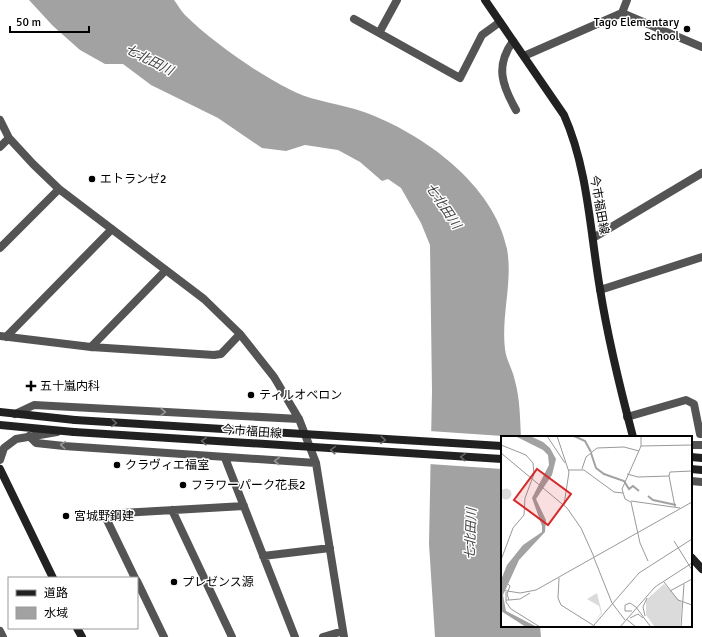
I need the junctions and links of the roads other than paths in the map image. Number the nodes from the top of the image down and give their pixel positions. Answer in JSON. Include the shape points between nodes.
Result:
{"nodes":[{"id":1,"x":397,"y":0,"type":"edge"},
{"id":2,"x":485,"y":0,"type":"edge"},
{"id":3,"x":627,"y":0,"type":"edge"},
{"id":4,"x":622,"y":13,"type":"junction"},
{"id":5,"x":354,"y":20,"type":"dead end"},
{"id":6,"x":500,"y":22,"type":"junction"},
{"id":7,"x":379,"y":33,"type":"junction"},
{"id":8,"x":513,"y":41,"type":"junction"},
{"id":9,"x":702,"y":47,"type":"edge"},
{"id":10,"x":524,"y":56,"type":"junction"},
{"id":11,"x":516,"y":110,"type":"dead end"},
{"id":12,"x":0,"y":120,"type":"edge"},
{"id":13,"x":9,"y":138,"type":"junction"},
{"id":14,"x":0,"y":147,"type":"edge"},
{"id":15,"x":702,"y":172,"type":"edge"},
{"id":16,"x":59,"y":189,"type":"junction"},
{"id":17,"x":112,"y":230,"type":"junction"},
{"id":18,"x":593,"y":238,"type":"junction"},
{"id":19,"x":0,"y":248,"type":"edge"},
{"id":20,"x":702,"y":257,"type":"edge"},
{"id":21,"x":166,"y":270,"type":"junction"},
{"id":22,"x":600,"y":290,"type":"junction"},
{"id":23,"x":240,"y":334,"type":"junction"},
{"id":24,"x":3,"y":336,"type":"edge"},
{"id":25,"x":91,"y":346,"type":"junction"},
{"id":26,"x":0,"y":412,"type":"edge"},
{"id":27,"x":15,"y":414,"type":"junction"},
{"id":28,"x":628,"y":417,"type":"junction"},
{"id":29,"x":299,"y":419,"type":"junction"},
{"id":30,"x":0,"y":425,"type":"edge"},
{"id":31,"x":59,"y":432,"type":"junction"},
{"id":32,"x":702,"y":434,"type":"edge"},
{"id":33,"x":29,"y":436,"type":"junction"},
{"id":34,"x":633,"y":436,"type":"edge"},
{"id":35,"x":501,"y":446,"type":"edge"},
{"id":36,"x":692,"y":457,"type":"edge"},
{"id":37,"x":225,"y":458,"type":"junction"},
{"id":38,"x":702,"y":458,"type":"edge"},
{"id":39,"x":501,"y":459,"type":"edge"},
{"id":40,"x":0,"y":460,"type":"edge"},
{"id":41,"x":316,"y":463,"type":"junction"},
{"id":42,"x":0,"y":469,"type":"edge"},
{"id":43,"x":692,"y":469,"type":"edge"},
{"id":44,"x":702,"y":470,"type":"edge"},
{"id":45,"x":692,"y":481,"type":"edge"},
{"id":46,"x":702,"y":482,"type":"edge"},
{"id":47,"x":244,"y":506,"type":"junction"},
{"id":48,"x":172,"y":510,"type":"junction"},
{"id":49,"x":330,"y":548,"type":"junction"},
{"id":50,"x":263,"y":556,"type":"junction"},
{"id":51,"x":692,"y":558,"type":"edge"},
{"id":52,"x":702,"y":569,"type":"edge"},
{"id":53,"x":53,"y":577,"type":"edge"},
{"id":54,"x":135,"y":577,"type":"edge"},
{"id":55,"x":138,"y":584,"type":"edge"},
{"id":56,"x":0,"y":631,"type":"edge"},
{"id":57,"x":344,"y":634,"type":"edge"},
{"id":58,"x":3,"y":637,"type":"edge"},
{"id":59,"x":164,"y":637,"type":"edge"},
{"id":60,"x":232,"y":637,"type":"edge"},
{"id":61,"x":295,"y":637,"type":"edge"},
{"id":62,"x":323,"y":637,"type":"edge"}],
"edges":[{"from":1,"to":7,"type":"street"},
{"from":2,"to":6,"type":"main road","name":"今市福田線"},
{"from":3,"to":4,"type":"street"},
{"from":4,"to":9,"type":"street"},
{"from":4,"to":10,"type":"street"},
{"from":5,"to":7,"type":"street"},
{"from":6,"to":7,"type":"street","via":[[482,36],[460,78]]},
{"from":6,"to":8,"type":"main road","name":"今市福田線"},
{"from":8,"to":10,"type":"main road","name":"今市福田線"},
{"from":8,"to":11,"type":"street","via":[[501,68],[506,93]]},
{"from":10,"to":18,"type":"main road","name":"今市福田線","via":[[564,115],[573,136]]},
{"from":12,"to":13,"type":"street"},
{"from":13,"to":14,"type":"street"},
{"from":13,"to":16,"type":"street"},
{"from":15,"to":18,"type":"street"},
{"from":16,"to":17,"type":"street"},
{"from":16,"to":19,"type":"street"},
{"from":17,"to":21,"type":"street"},
{"from":17,"to":24,"type":"street"},
{"from":18,"to":22,"type":"main road","name":"今市福田線"},
{"from":20,"to":22,"type":"street"},
{"from":21,"to":23,"type":"street","via":[[204,300]]},
{"from":21,"to":25,"type":"street"},
{"from":22,"to":28,"type":"main road","name":"今市福田線"},
{"from":23,"to":25,"type":"street","via":[[221,354],[214,355]]},
{"from":23,"to":29,"type":"street","via":[[274,376]]},
{"from":24,"to":25,"type":"street"},
{"from":26,"to":27,"type":"main road","name":"今市福田線"},
{"from":27,"to":29,"type":"street","one_way":true,"via":[[34,405]]},
{"from":27,"to":35,"type":"main road","name":"今市福田線","one_way":true,"bridge":true,"via":[[75,420]]},
{"from":28,"to":32,"type":"street","via":[[686,400],[694,404]]},
{"from":28,"to":34,"type":"main road","name":"今市福田線"},
{"from":29,"to":41,"type":"street"},
{"from":30,"to":31,"type":"main road","name":"今市福田線"},
{"from":31,"to":33,"type":"street"},
{"from":39,"to":31,"type":"main road","name":"今市福田線","one_way":true,"bridge":true},
{"from":37,"to":33,"type":"street","one_way":true,"via":[[36,443]]},
{"from":33,"to":40,"type":"street","via":[[16,440],[4,448]]},
{"from":36,"to":38,"type":"main road"},
{"from":41,"to":37,"type":"street","one_way":true},
{"from":37,"to":47,"type":"street"},
{"from":41,"to":49,"type":"street"},
{"from":42,"to":53,"type":"main road"},
{"from":43,"to":44,"type":"main road"},
{"from":45,"to":46,"type":"street"},
{"from":47,"to":48,"type":"street"},
{"from":47,"to":50,"type":"street"},
{"from":48,"to":54,"type":"street","via":[[104,514]]},
{"from":48,"to":60,"type":"street"},
{"from":49,"to":50,"type":"street"},
{"from":49,"to":57,"type":"street"},
{"from":50,"to":61,"type":"street"},
{"from":51,"to":52,"type":"main road"},
{"from":55,"to":59,"type":"street"},
{"from":56,"to":58,"type":"street"},
{"from":57,"to":62,"type":"street"}]}
